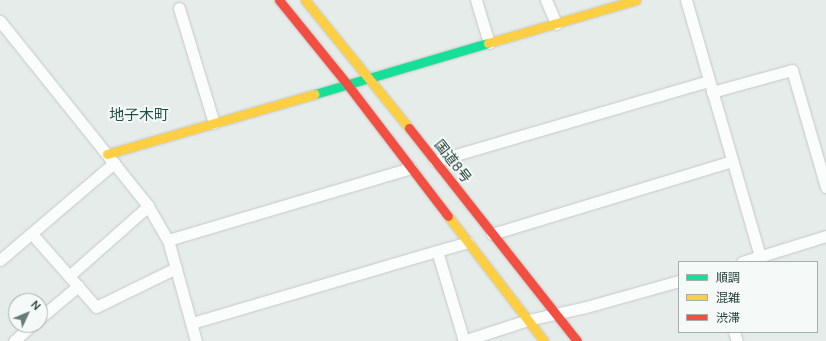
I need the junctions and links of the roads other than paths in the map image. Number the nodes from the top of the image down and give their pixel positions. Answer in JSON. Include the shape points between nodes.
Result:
{"nodes":[{"id":1,"x":279,"y":0,"type":"edge"},
{"id":2,"x":305,"y":0,"type":"edge"},
{"id":3,"x":476,"y":0,"type":"edge"},
{"id":4,"x":546,"y":0,"type":"edge"},
{"id":5,"x":636,"y":0,"type":"edge"},
{"id":6,"x":686,"y":0,"type":"edge"},
{"id":7,"x":179,"y":8,"type":"dead end"},
{"id":8,"x":0,"y":21,"type":"edge"},
{"id":9,"x":556,"y":24,"type":"junction"},
{"id":10,"x":489,"y":43,"type":"junction"},
{"id":11,"x":370,"y":78,"type":"junction"},
{"id":12,"x":709,"y":81,"type":"junction"},
{"id":13,"x":347,"y":84,"type":"junction"},
{"id":14,"x":712,"y":92,"type":"junction"},
{"id":15,"x":214,"y":123,"type":"junction"},
{"id":16,"x":111,"y":159,"type":"junction"},
{"id":17,"x":434,"y":161,"type":"junction"},
{"id":18,"x":732,"y":161,"type":"junction"},
{"id":19,"x":411,"y":168,"type":"junction"},
{"id":20,"x":826,"y":187,"type":"edge"},
{"id":21,"x":148,"y":206,"type":"junction"},
{"id":22,"x":32,"y":234,"type":"junction"},
{"id":23,"x":492,"y":234,"type":"junction"},
{"id":24,"x":826,"y":236,"type":"edge"},
{"id":25,"x":168,"y":240,"type":"junction"},
{"id":26,"x":468,"y":242,"type":"junction"},
{"id":27,"x":437,"y":251,"type":"junction"},
{"id":28,"x":760,"y":256,"type":"junction"},
{"id":29,"x":0,"y":260,"type":"edge"},
{"id":30,"x":745,"y":261,"type":"edge"},
{"id":31,"x":176,"y":268,"type":"junction"},
{"id":32,"x":69,"y":276,"type":"junction"},
{"id":33,"x":678,"y":281,"type":"edge"},
{"id":34,"x":78,"y":286,"type":"junction"},
{"id":35,"x":48,"y":311,"type":"edge"},
{"id":36,"x":556,"y":315,"type":"junction"},
{"id":37,"x":528,"y":320,"type":"junction"},
{"id":38,"x":192,"y":323,"type":"junction"},
{"id":39,"x":23,"y":333,"type":"edge"},
{"id":40,"x":14,"y":341,"type":"edge"},
{"id":41,"x":196,"y":341,"type":"edge"},
{"id":42,"x":464,"y":341,"type":"edge"},
{"id":43,"x":544,"y":341,"type":"edge"},
{"id":44,"x":577,"y":341,"type":"edge"}],
"edges":[{"from":1,"to":13,"type":"main road"},
{"from":2,"to":11,"type":"main road","name":"国道8号"},
{"from":3,"to":10,"type":"street"},
{"from":4,"to":9,"type":"street"},
{"from":5,"to":9,"type":"main road"},
{"from":6,"to":12,"type":"street"},
{"from":7,"to":15,"type":"street"},
{"from":8,"to":16,"type":"street"},
{"from":9,"to":10,"type":"main road"},
{"from":10,"to":11,"type":"main road"},
{"from":11,"to":13,"type":"main road"},
{"from":11,"to":17,"type":"main road","name":"国道8号"},
{"from":12,"to":14,"type":"street"},
{"from":12,"to":17,"type":"street"},
{"from":13,"to":15,"type":"main road"},
{"from":13,"to":19,"type":"main road"},
{"from":14,"to":18,"type":"street"},
{"from":14,"to":20,"type":"street","via":[[792,70]]},
{"from":15,"to":16,"type":"main road"},
{"from":16,"to":21,"type":"street"},
{"from":16,"to":22,"type":"street"},
{"from":17,"to":23,"type":"main road","name":"国道8号"},
{"from":18,"to":23,"type":"street"},
{"from":18,"to":28,"type":"street"},
{"from":19,"to":25,"type":"street"},
{"from":19,"to":26,"type":"main road"},
{"from":21,"to":25,"type":"street"},
{"from":21,"to":32,"type":"street"},
{"from":22,"to":29,"type":"street"},
{"from":22,"to":32,"type":"street"},
{"from":23,"to":36,"type":"main road","name":"国道8号"},
{"from":24,"to":28,"type":"street"},
{"from":25,"to":31,"type":"street"},
{"from":26,"to":27,"type":"street"},
{"from":26,"to":37,"type":"main road"},
{"from":27,"to":38,"type":"street"},
{"from":27,"to":42,"type":"street"},
{"from":28,"to":30,"type":"street"},
{"from":31,"to":34,"type":"street","via":[[96,307]]},
{"from":31,"to":38,"type":"street"},
{"from":32,"to":34,"type":"street"},
{"from":33,"to":36,"type":"street"},
{"from":34,"to":35,"type":"street"},
{"from":36,"to":37,"type":"street"},
{"from":36,"to":44,"type":"main road","name":"国道8号"},
{"from":37,"to":42,"type":"street"},
{"from":37,"to":43,"type":"main road"},
{"from":38,"to":41,"type":"street"},
{"from":39,"to":40,"type":"street"}]}
